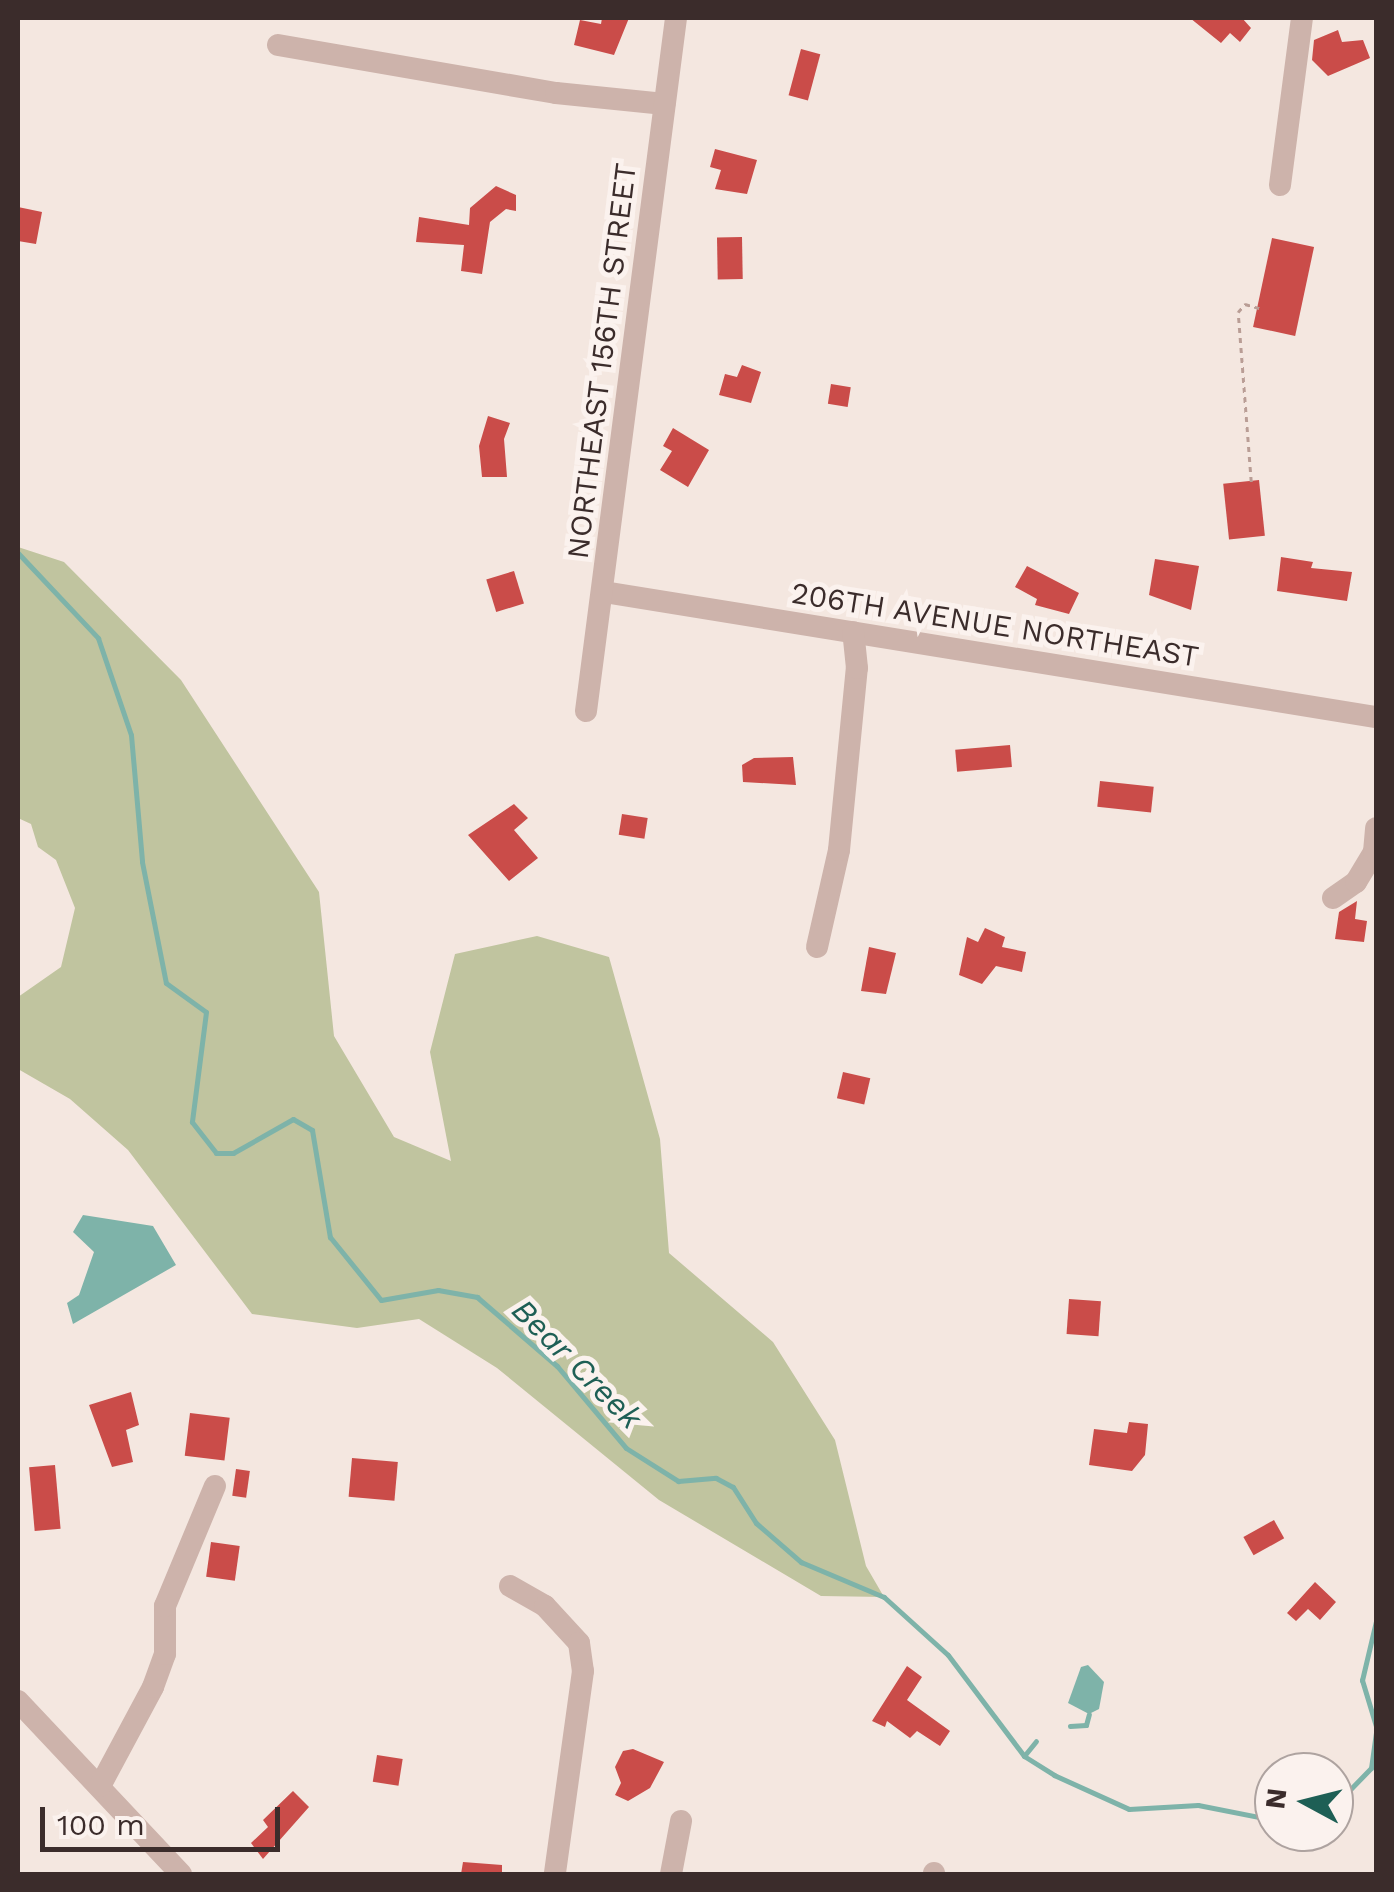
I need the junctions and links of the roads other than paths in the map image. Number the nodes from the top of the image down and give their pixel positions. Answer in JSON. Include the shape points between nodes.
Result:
{"nodes":[{"id":1,"x":676,"y":18,"type":"edge"},
{"id":2,"x":1302,"y":18,"type":"edge"},
{"id":3,"x":278,"y":44,"type":"dead end"},
{"id":4,"x":664,"y":104,"type":"junction"},
{"id":5,"x":1280,"y":185,"type":"dead end"},
{"id":6,"x":604,"y":592,"type":"junction"},
{"id":7,"x":853,"y":632,"type":"junction"},
{"id":8,"x":586,"y":712,"type":"dead end"},
{"id":9,"x":1376,"y":717,"type":"edge"},
{"id":10,"x":1376,"y":828,"type":"edge"},
{"id":11,"x":1334,"y":898,"type":"dead end"},
{"id":12,"x":817,"y":948,"type":"dead end"},
{"id":13,"x":215,"y":1486,"type":"dead end"},
{"id":14,"x":510,"y":1586,"type":"dead end"},
{"id":15,"x":18,"y":1701,"type":"edge"},
{"id":16,"x":100,"y":1786,"type":"junction"},
{"id":17,"x":681,"y":1821,"type":"dead end"},
{"id":18,"x":181,"y":1874,"type":"edge"},
{"id":19,"x":555,"y":1874,"type":"edge"},
{"id":20,"x":672,"y":1874,"type":"edge"}],
"edges":[{"from":1,"to":4,"type":"street","name":"NORTHEAST 156TH STREET"},
{"from":2,"to":5,"type":"street"},
{"from":3,"to":4,"type":"street","via":[[556,94]]},
{"from":4,"to":6,"type":"street","name":"NORTHEAST 156TH STREET"},
{"from":6,"to":7,"type":"street","name":"206TH AVENUE NORTHEAST"},
{"from":6,"to":8,"type":"street","name":"NORTHEAST 156TH STREET"},
{"from":7,"to":9,"type":"street","name":"206TH AVENUE NORTHEAST"},
{"from":7,"to":12,"type":"street","via":[[857,668],[839,850]]},
{"from":10,"to":11,"type":"street","via":[[1374,852],[1356,882]]},
{"from":13,"to":16,"type":"street","via":[[165,1606],[165,1654],[154,1687]]},
{"from":14,"to":19,"type":"street","via":[[546,1606],[579,1643]]},
{"from":15,"to":16,"type":"street"},
{"from":16,"to":18,"type":"street"},
{"from":17,"to":20,"type":"street"}]}
